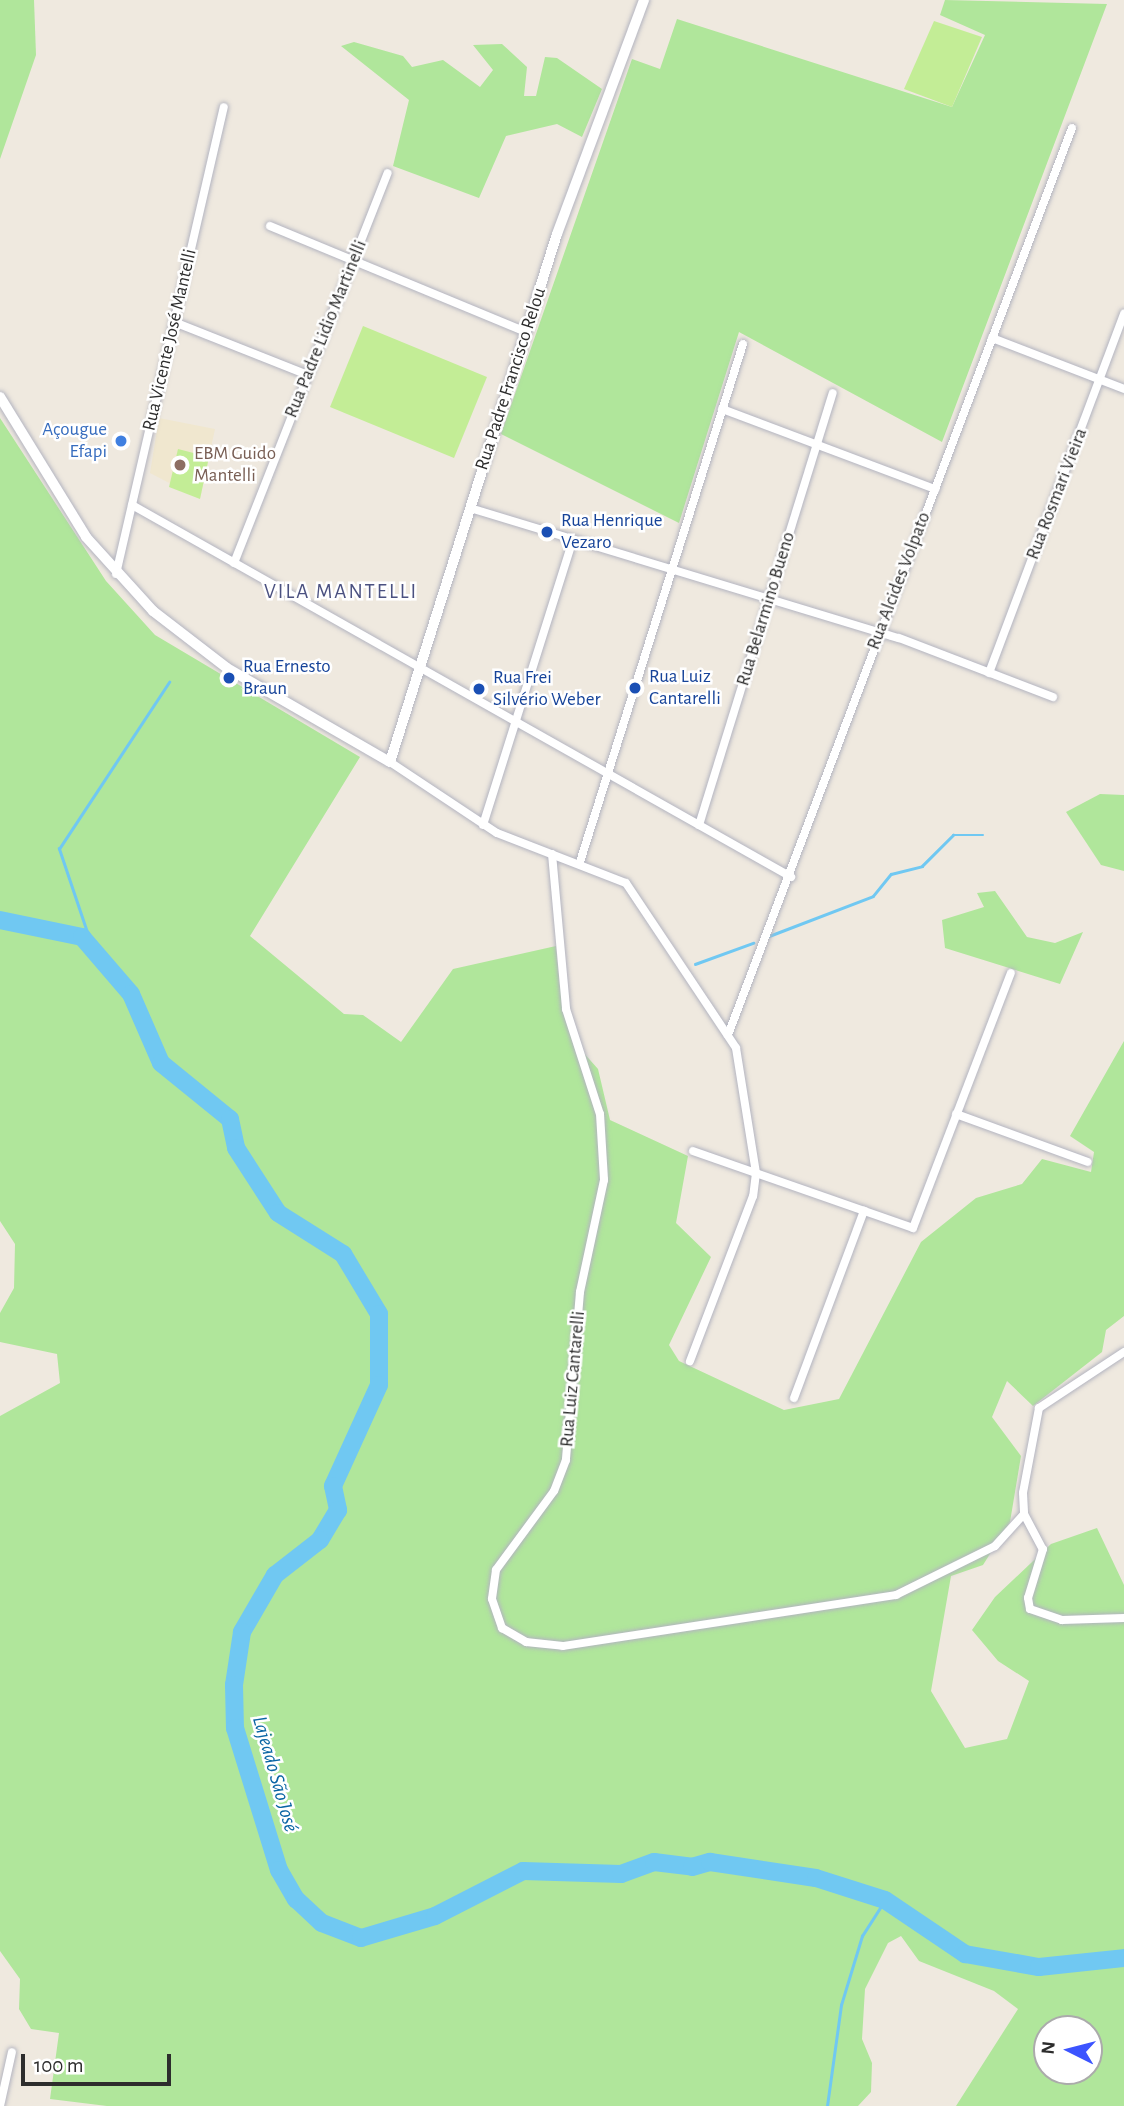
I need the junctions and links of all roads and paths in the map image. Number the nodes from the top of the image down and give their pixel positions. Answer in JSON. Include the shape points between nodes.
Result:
{"nodes":[{"id":1,"x":644,"y":0,"type":"edge"},
{"id":2,"x":224,"y":107,"type":"dead end"},
{"id":3,"x":1072,"y":128,"type":"dead end"},
{"id":4,"x":388,"y":173,"type":"dead end"},
{"id":5,"x":270,"y":226,"type":"dead end"},
{"id":6,"x":354,"y":260,"type":"junction"},
{"id":7,"x":1124,"y":314,"type":"edge"},
{"id":8,"x":174,"y":322,"type":"junction"},
{"id":9,"x":526,"y":332,"type":"junction"},
{"id":10,"x":992,"y":338,"type":"junction"},
{"id":11,"x":743,"y":344,"type":"dead end"},
{"id":12,"x":308,"y":375,"type":"junction"},
{"id":13,"x":1100,"y":380,"type":"junction"},
{"id":14,"x":1124,"y":389,"type":"edge"},
{"id":15,"x":833,"y":393,"type":"dead end"},
{"id":16,"x":0,"y":397,"type":"edge"},
{"id":17,"x":722,"y":409,"type":"junction"},
{"id":18,"x":817,"y":444,"type":"junction"},
{"id":19,"x":934,"y":489,"type":"junction"},
{"id":20,"x":132,"y":505,"type":"junction"},
{"id":21,"x":470,"y":508,"type":"junction"},
{"id":22,"x":573,"y":540,"type":"junction"},
{"id":23,"x":234,"y":562,"type":"junction"},
{"id":24,"x":671,"y":571,"type":"junction"},
{"id":25,"x":116,"y":574,"type":"junction"},
{"id":26,"x":768,"y":601,"type":"junction"},
{"id":27,"x":877,"y":636,"type":"junction"},
{"id":28,"x":420,"y":671,"type":"junction"},
{"id":29,"x":989,"y":673,"type":"junction"},
{"id":30,"x":1053,"y":697,"type":"dead end"},
{"id":31,"x":515,"y":722,"type":"junction"},
{"id":32,"x":390,"y":762,"type":"junction"},
{"id":33,"x":608,"y":774,"type":"junction"},
{"id":34,"x":483,"y":825,"type":"junction"},
{"id":35,"x":699,"y":825,"type":"junction"},
{"id":36,"x":552,"y":854,"type":"junction"},
{"id":37,"x":580,"y":862,"type":"junction"},
{"id":38,"x":791,"y":877,"type":"junction"},
{"id":39,"x":1011,"y":973,"type":"dead end"},
{"id":40,"x":728,"y":1035,"type":"junction"},
{"id":41,"x":957,"y":1114,"type":"junction"},
{"id":42,"x":694,"y":1150,"type":"dead end"},
{"id":43,"x":1088,"y":1162,"type":"dead end"},
{"id":44,"x":756,"y":1172,"type":"junction"},
{"id":45,"x":864,"y":1210,"type":"junction"},
{"id":46,"x":1124,"y":1352,"type":"edge"},
{"id":47,"x":690,"y":1361,"type":"dead end"},
{"id":48,"x":794,"y":1398,"type":"dead end"},
{"id":49,"x":1024,"y":1514,"type":"junction"},
{"id":50,"x":1124,"y":1618,"type":"edge"},
{"id":51,"x":12,"y":2052,"type":"dead end"},
{"id":52,"x":0,"y":2106,"type":"edge"}],
"edges":[{"from":1,"to":9,"type":"street","name":"Rua Padre Francisco Relou"},
{"from":2,"to":8,"type":"street","name":"Rua Vicente José Mantelli"},
{"from":3,"to":10,"type":"street","name":"Rua Alcides Volpato"},
{"from":4,"to":6,"type":"street","name":"Rua Padre Lidio Martinelli"},
{"from":5,"to":6,"type":"street"},
{"from":6,"to":9,"type":"street"},
{"from":6,"to":12,"type":"street","name":"Rua Padre Lidio Martinelli"},
{"from":7,"to":13,"type":"street","name":"Rua Rosmari Vieira"},
{"from":8,"to":12,"type":"street"},
{"from":8,"to":20,"type":"street","name":"Rua Vicente José Mantelli"},
{"from":9,"to":21,"type":"street","name":"Rua Padre Francisco Relou"},
{"from":10,"to":13,"type":"street"},
{"from":10,"to":19,"type":"street","name":"Rua Alcides Volpato"},
{"from":11,"to":17,"type":"street"},
{"from":12,"to":23,"type":"street","name":"Rua Padre Lidio Martinelli"},
{"from":13,"to":14,"type":"street"},
{"from":13,"to":29,"type":"street","name":"Rua Rosmari Vieira"},
{"from":15,"to":18,"type":"street","name":"Rua Belarmino Bueno"},
{"from":16,"to":25,"type":"street"},
{"from":17,"to":18,"type":"street"},
{"from":17,"to":24,"type":"street"},
{"from":18,"to":19,"type":"street"},
{"from":18,"to":26,"type":"street","name":"Rua Belarmino Bueno"},
{"from":19,"to":27,"type":"street","name":"Rua Alcides Volpato"},
{"from":20,"to":23,"type":"street"},
{"from":20,"to":25,"type":"street","name":"Rua Vicente José Mantelli"},
{"from":21,"to":22,"type":"street"},
{"from":21,"to":28,"type":"street","name":"Rua Padre Francisco Relou"},
{"from":22,"to":24,"type":"street"},
{"from":22,"to":31,"type":"street"},
{"from":23,"to":28,"type":"street"},
{"from":24,"to":26,"type":"street"},
{"from":24,"to":33,"type":"street"},
{"from":25,"to":32,"type":"street","via":[[227,668]]},
{"from":26,"to":27,"type":"street"},
{"from":26,"to":35,"type":"street","name":"Rua Belarmino Bueno"},
{"from":27,"to":29,"type":"street"},
{"from":27,"to":38,"type":"street","name":"Rua Alcides Volpato"},
{"from":28,"to":31,"type":"street"},
{"from":28,"to":32,"type":"street","name":"Rua Padre Francisco Relou"},
{"from":29,"to":30,"type":"street"},
{"from":31,"to":33,"type":"street"},
{"from":31,"to":34,"type":"street"},
{"from":32,"to":34,"type":"street"},
{"from":33,"to":35,"type":"street"},
{"from":33,"to":37,"type":"street"},
{"from":34,"to":36,"type":"street"},
{"from":35,"to":38,"type":"street"},
{"from":36,"to":37,"type":"street"},
{"from":36,"to":49,"type":"street","name":"Rua Luiz Cantarelli","via":[[566,1009],[600,1114],[604,1180],[580,1292],[566,1460],[554,1491],[496,1570],[492,1599],[502,1628],[526,1642],[564,1646],[896,1595],[995,1546]]},
{"from":37,"to":40,"type":"street","via":[[607,871],[632,891]]},
{"from":38,"to":40,"type":"street","name":"Rua Alcides Volpato"},
{"from":39,"to":41,"type":"street"},
{"from":40,"to":44,"type":"street"},
{"from":41,"to":43,"type":"street"},
{"from":41,"to":45,"type":"street","via":[[913,1228]]},
{"from":42,"to":44,"type":"street"},
{"from":44,"to":45,"type":"street"},
{"from":44,"to":47,"type":"street","via":[[753,1196]]},
{"from":45,"to":48,"type":"street"},
{"from":46,"to":49,"type":"street","via":[[1039,1408],[1030,1430]]},
{"from":49,"to":50,"type":"street","via":[[1043,1549],[1027,1598],[1030,1609],[1062,1620]]},
{"from":51,"to":52,"type":"street"}]}
